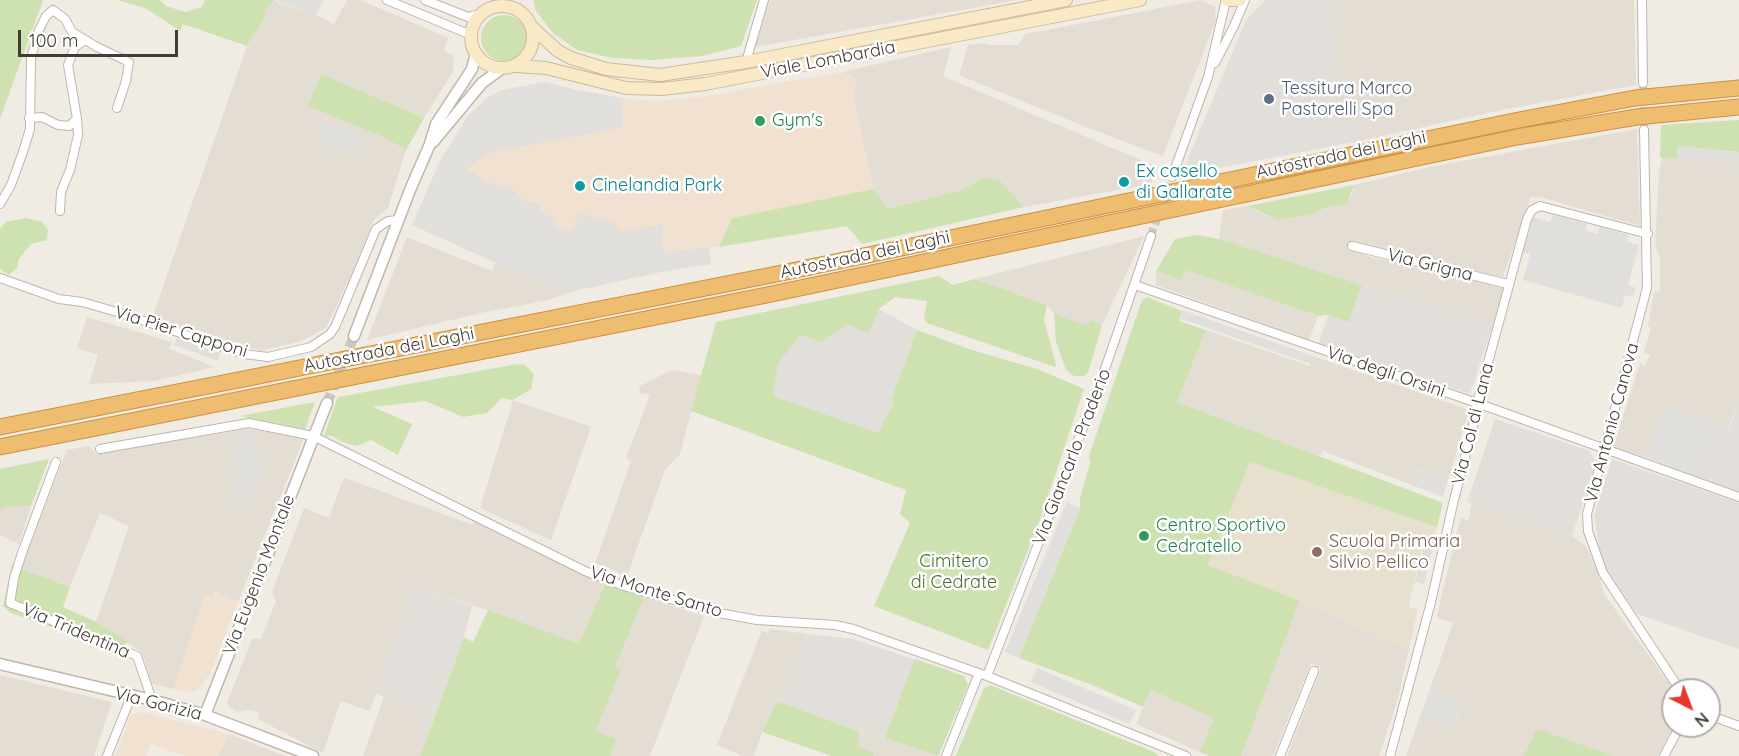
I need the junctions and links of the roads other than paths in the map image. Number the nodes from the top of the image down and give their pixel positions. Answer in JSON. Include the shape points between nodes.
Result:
{"nodes":[{"id":1,"x":387,"y":0,"type":"edge"},
{"id":2,"x":425,"y":0,"type":"edge"},
{"id":3,"x":764,"y":0,"type":"edge"},
{"id":4,"x":1066,"y":0,"type":"edge"},
{"id":5,"x":1140,"y":0,"type":"edge"},
{"id":6,"x":1227,"y":0,"type":"edge"},
{"id":7,"x":1240,"y":0,"type":"edge"},
{"id":8,"x":1245,"y":0,"type":"edge"},
{"id":9,"x":1642,"y":0,"type":"edge"},
{"id":10,"x":498,"y":3,"type":"edge"},
{"id":11,"x":518,"y":5,"type":"edge"},
{"id":12,"x":483,"y":13,"type":"junction"},
{"id":13,"x":532,"y":28,"type":"junction"},
{"id":14,"x":471,"y":35,"type":"junction"},
{"id":15,"x":85,"y":40,"type":"junction"},
{"id":16,"x":476,"y":53,"type":"junction"},
{"id":17,"x":746,"y":62,"type":"junction"},
{"id":18,"x":515,"y":66,"type":"junction"},
{"id":19,"x":501,"y":69,"type":"junction"},
{"id":20,"x":1208,"y":77,"type":"junction"},
{"id":21,"x":1643,"y":83,"type":"tunnel mouth"},
{"id":22,"x":1739,"y":88,"type":"edge"},
{"id":23,"x":1739,"y":107,"type":"edge"},
{"id":24,"x":117,"y":108,"type":"dead end"},
{"id":25,"x":29,"y":118,"type":"junction"},
{"id":26,"x":77,"y":119,"type":"junction"},
{"id":27,"x":1644,"y":130,"type":"tunnel mouth"},
{"id":28,"x":430,"y":144,"type":"junction"},
{"id":29,"x":1172,"y":177,"type":"tunnel mouth"},
{"id":30,"x":0,"y":204,"type":"edge"},
{"id":31,"x":60,"y":211,"type":"dead end"},
{"id":32,"x":398,"y":220,"type":"junction"},
{"id":33,"x":1648,"y":234,"type":"junction"},
{"id":34,"x":1151,"y":236,"type":"tunnel mouth"},
{"id":35,"x":1352,"y":246,"type":"dead end"},
{"id":36,"x":0,"y":278,"type":"edge"},
{"id":37,"x":1508,"y":284,"type":"junction"},
{"id":38,"x":1135,"y":285,"type":"junction"},
{"id":39,"x":354,"y":336,"type":"tunnel mouth"},
{"id":40,"x":327,"y":403,"type":"tunnel mouth"},
{"id":41,"x":1477,"y":403,"type":"junction"},
{"id":42,"x":0,"y":427,"type":"edge"},
{"id":43,"x":314,"y":436,"type":"junction"},
{"id":44,"x":0,"y":447,"type":"edge"},
{"id":45,"x":100,"y":449,"type":"dead end"},
{"id":46,"x":1604,"y":449,"type":"junction"},
{"id":47,"x":56,"y":462,"type":"dead end"},
{"id":48,"x":1739,"y":497,"type":"edge"},
{"id":49,"x":0,"y":664,"type":"edge"},
{"id":50,"x":1314,"y":671,"type":"dead end"},
{"id":51,"x":983,"y":674,"type":"junction"},
{"id":52,"x":1672,"y":678,"type":"edge"},
{"id":53,"x":131,"y":696,"type":"junction"},
{"id":54,"x":152,"y":700,"type":"junction"},
{"id":55,"x":205,"y":715,"type":"junction"},
{"id":56,"x":1721,"y":719,"type":"edge"},
{"id":57,"x":1739,"y":726,"type":"edge"},
{"id":58,"x":1674,"y":738,"type":"edge"},
{"id":59,"x":107,"y":756,"type":"edge"},
{"id":60,"x":313,"y":756,"type":"edge"},
{"id":61,"x":946,"y":756,"type":"edge"},
{"id":62,"x":1186,"y":756,"type":"edge"},
{"id":63,"x":1280,"y":756,"type":"edge"},
{"id":64,"x":1390,"y":756,"type":"edge"},
{"id":65,"x":1664,"y":756,"type":"edge"}],
"edges":[{"from":1,"to":14,"type":"street"},
{"from":2,"to":12,"type":"street","via":[[468,17]]},
{"from":3,"to":17,"type":"street"},
{"from":4,"to":17,"type":"main road","name":"Viale Lombardia"},
{"from":5,"to":18,"type":"main road","name":"Viale Lombardia","via":[[684,87],[626,88],[546,68]]},
{"from":6,"to":7,"type":"main road"},
{"from":6,"to":20,"type":"street"},
{"from":8,"to":20,"type":"street"},
{"from":9,"to":21,"type":"street"},
{"from":10,"to":11,"type":"main road"},
{"from":10,"to":12,"type":"main road"},
{"from":11,"to":13,"type":"main road"},
{"from":12,"to":14,"type":"main road"},
{"from":13,"to":17,"type":"main road","name":"Viale Lombardia","via":[[558,51],[606,69],[660,75]]},
{"from":13,"to":18,"type":"main road","via":[[531,51]]},
{"from":14,"to":16,"type":"main road"},
{"from":15,"to":24,"type":"street","via":[[129,62]]},
{"from":15,"to":25,"type":"street","via":[[72,32],[65,19],[53,10],[46,16],[31,58]]},
{"from":15,"to":26,"type":"street","via":[[75,46],[68,65]]},
{"from":16,"to":19,"type":"main road","via":[[489,66]]},
{"from":16,"to":28,"type":"street","via":[[472,69],[436,124]]},
{"from":18,"to":19,"type":"main road"},
{"from":19,"to":28,"type":"street","via":[[482,83]]},
{"from":20,"to":29,"type":"street"},
{"from":22,"to":42,"type":"highway","name":"Autostrada dei Laghi","via":[[1635,98],[1514,121],[767,276]]},
{"from":23,"to":44,"type":"highway","name":"Autostrada dei Laghi","via":[[1637,117],[1517,138],[767,296]]},
{"from":25,"to":26,"type":"street","via":[[42,117],[69,126]]},
{"from":25,"to":30,"type":"street","via":[[24,152]]},
{"from":26,"to":31,"type":"street","via":[[78,135],[61,192]]},
{"from":27,"to":33,"type":"street","name":"Via Antonio Canova"},
{"from":28,"to":32,"type":"street"},
{"from":32,"to":36,"type":"street","name":"Via Pier Capponi","via":[[376,229],[330,334],[311,347],[268,357],[244,354]]},
{"from":32,"to":39,"type":"street"},
{"from":33,"to":37,"type":"street","name":"Via Col di Lana","via":[[1540,206],[1527,219]]},
{"from":33,"to":46,"type":"street","name":"Via Antonio Canova","via":[[1647,288]]},
{"from":34,"to":38,"type":"street","name":"Via Giancarlo Praderio"},
{"from":35,"to":37,"type":"street","name":"Via Grigna"},
{"from":37,"to":41,"type":"street","name":"Via Col di Lana"},
{"from":38,"to":41,"type":"street","name":"Via degli Orsini"},
{"from":38,"to":51,"type":"street","name":"Via Giancarlo Praderio","via":[[1047,524]]},
{"from":40,"to":43,"type":"street"},
{"from":41,"to":46,"type":"street","name":"Via degli Orsini"},
{"from":41,"to":64,"type":"street","name":"Via Col di Lana"},
{"from":43,"to":45,"type":"street","name":"Via Monte Santo","via":[[249,423]]},
{"from":43,"to":51,"type":"street","name":"Via Monte Santo","via":[[585,571],[624,586],[719,613],[853,629]]},
{"from":43,"to":55,"type":"street","name":"Via Eugenio Montale"},
{"from":46,"to":48,"type":"street","name":"Via degli Orsini"},
{"from":46,"to":52,"type":"street","name":"Via Antonio Canova","via":[[1587,514],[1592,545],[1603,573]]},
{"from":47,"to":54,"type":"street","name":"Via Tridentina","via":[[22,553],[10,603],[137,656]]},
{"from":49,"to":53,"type":"street","name":"Via Gorizia"},
{"from":50,"to":63,"type":"street"},
{"from":51,"to":61,"type":"street","name":"Via Giancarlo Praderio"},
{"from":51,"to":62,"type":"street","name":"Via Monte Santo"},
{"from":53,"to":54,"type":"street","name":"Via Gorizia"},
{"from":53,"to":59,"type":"street"},
{"from":54,"to":55,"type":"street","name":"Via Gorizia"},
{"from":55,"to":60,"type":"street","name":"Via Gorizia"},
{"from":56,"to":57,"type":"street"},
{"from":58,"to":65,"type":"street"}]}
